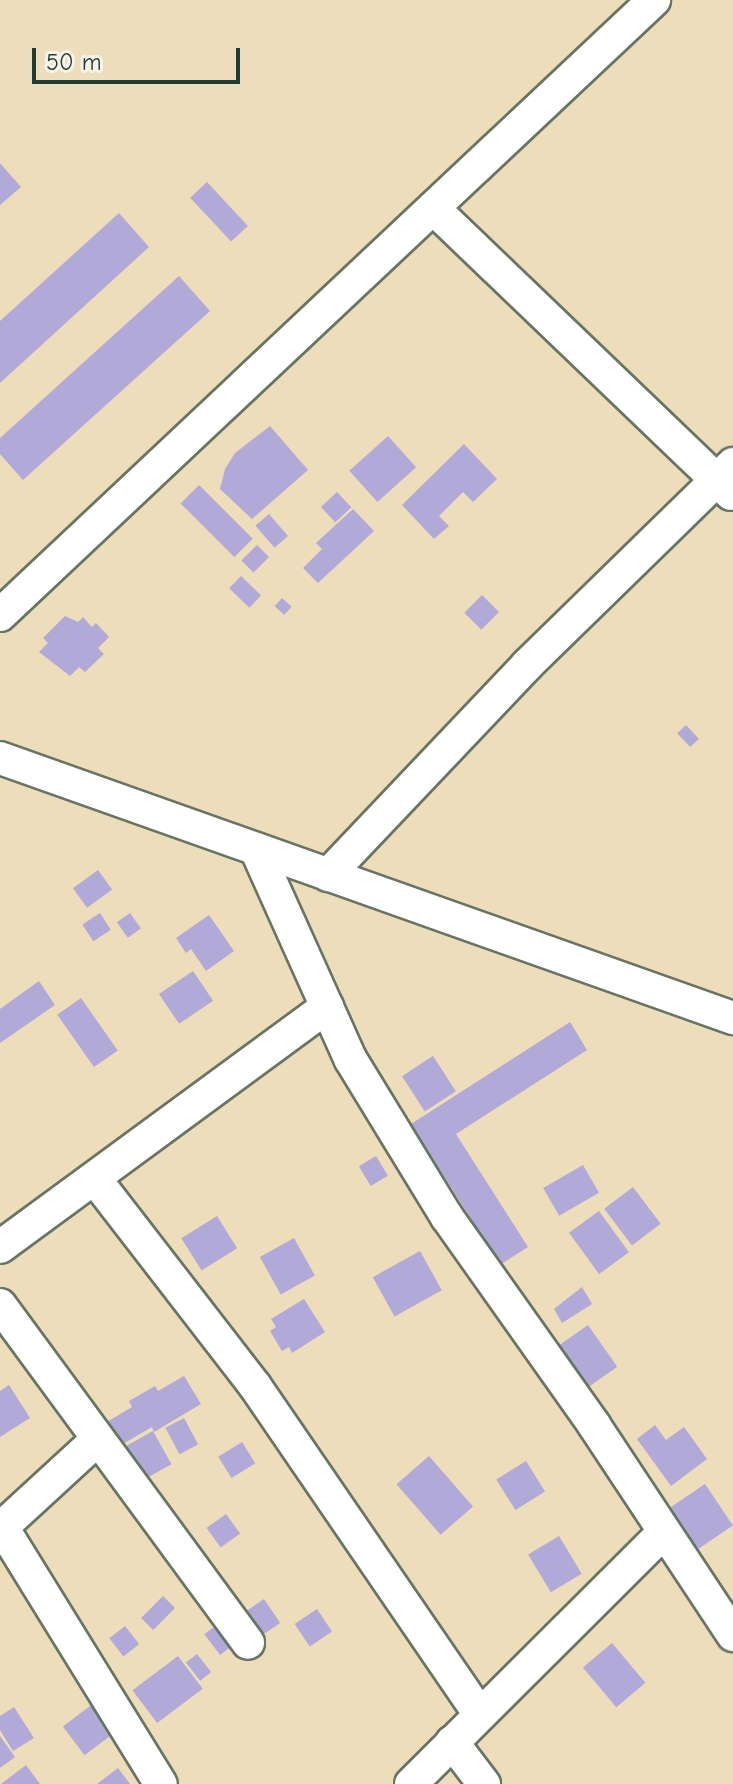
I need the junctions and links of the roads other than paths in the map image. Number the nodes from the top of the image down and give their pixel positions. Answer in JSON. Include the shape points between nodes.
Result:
{"nodes":[{"id":1,"x":654,"y":0,"type":"edge"},
{"id":2,"x":433,"y":208,"type":"junction"},
{"id":3,"x":728,"y":480,"type":"edge"},
{"id":4,"x":0,"y":615,"type":"edge"},
{"id":5,"x":0,"y":758,"type":"edge"},
{"id":6,"x":256,"y":849,"type":"junction"},
{"id":7,"x":328,"y":875,"type":"junction"},
{"id":8,"x":327,"y":1007,"type":"junction"},
{"id":9,"x":733,"y":1018,"type":"edge"},
{"id":10,"x":95,"y":1179,"type":"junction"},
{"id":11,"x":0,"y":1247,"type":"edge"},
{"id":12,"x":0,"y":1305,"type":"edge"},
{"id":13,"x":98,"y":1439,"type":"junction"},
{"id":14,"x":1,"y":1528,"type":"edge"},
{"id":15,"x":664,"y":1532,"type":"junction"},
{"id":16,"x":733,"y":1635,"type":"edge"},
{"id":17,"x":248,"y":1643,"type":"dead end"},
{"id":18,"x":480,"y":1714,"type":"junction"},
{"id":19,"x":452,"y":1742,"type":"junction"},
{"id":20,"x":161,"y":1784,"type":"edge"},
{"id":21,"x":411,"y":1784,"type":"edge"},
{"id":22,"x":484,"y":1784,"type":"edge"}],
"edges":[{"from":1,"to":2,"type":"street"},
{"from":2,"to":3,"type":"street"},
{"from":2,"to":4,"type":"street"},
{"from":3,"to":7,"type":"street","via":[[527,665]]},
{"from":5,"to":6,"type":"street"},
{"from":6,"to":7,"type":"street"},
{"from":6,"to":8,"type":"street"},
{"from":7,"to":9,"type":"street"},
{"from":8,"to":10,"type":"street"},
{"from":8,"to":15,"type":"street","via":[[351,1060],[447,1217]]},
{"from":10,"to":11,"type":"street"},
{"from":10,"to":18,"type":"street","via":[[255,1386]]},
{"from":12,"to":13,"type":"street"},
{"from":13,"to":14,"type":"street"},
{"from":13,"to":17,"type":"street"},
{"from":14,"to":20,"type":"street"},
{"from":15,"to":16,"type":"street"},
{"from":15,"to":18,"type":"street"},
{"from":18,"to":19,"type":"street"},
{"from":19,"to":21,"type":"street"},
{"from":19,"to":22,"type":"street"}]}
